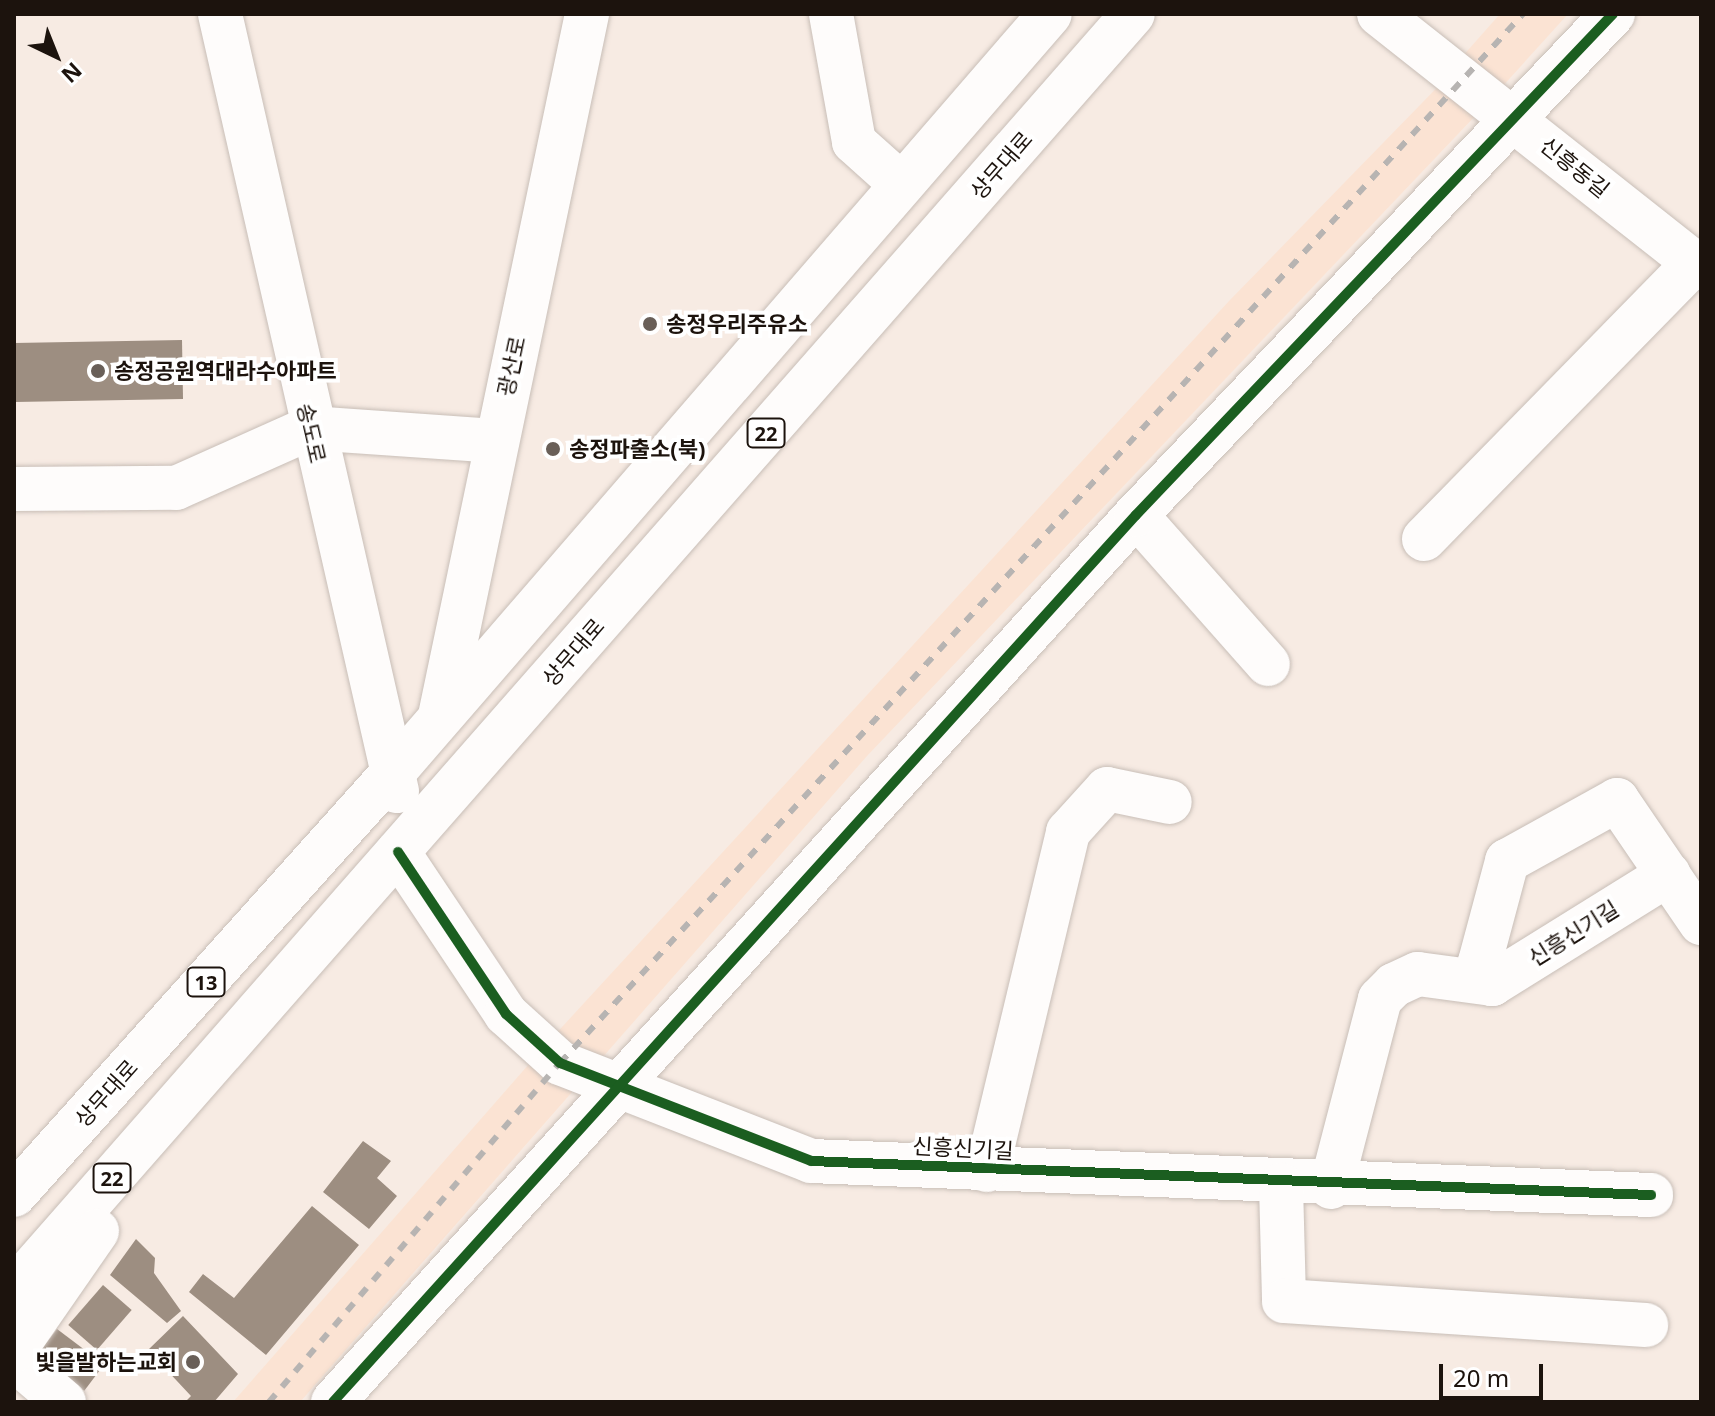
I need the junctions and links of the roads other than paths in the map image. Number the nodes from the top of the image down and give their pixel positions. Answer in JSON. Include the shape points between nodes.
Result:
{"nodes":[{"id":1,"x":220,"y":14,"type":"edge"},
{"id":2,"x":587,"y":14,"type":"edge"},
{"id":3,"x":831,"y":14,"type":"edge"},
{"id":4,"x":1050,"y":14,"type":"edge"},
{"id":5,"x":1133,"y":14,"type":"edge"},
{"id":6,"x":1379,"y":14,"type":"edge"},
{"id":7,"x":1613,"y":14,"type":"edge"},
{"id":8,"x":1512,"y":116,"type":"junction"},
{"id":9,"x":902,"y":185,"type":"junction"},
{"id":10,"x":1698,"y":266,"type":"edge"},
{"id":11,"x":310,"y":428,"type":"junction"},
{"id":12,"x":495,"y":441,"type":"junction"},
{"id":13,"x":14,"y":489,"type":"edge"},
{"id":14,"x":1136,"y":515,"type":"junction"},
{"id":15,"x":1424,"y":539,"type":"dead end"},
{"id":16,"x":1268,"y":664,"type":"dead end"},
{"id":17,"x":439,"y":720,"type":"junction"},
{"id":18,"x":397,"y":768,"type":"junction"},
{"id":19,"x":1170,"y":802,"type":"dead end"},
{"id":20,"x":398,"y":852,"type":"junction"},
{"id":21,"x":1669,"y":874,"type":"junction"},
{"id":22,"x":1701,"y":923,"type":"edge"},
{"id":23,"x":1492,"y":984,"type":"junction"},
{"id":24,"x":210,"y":1067,"type":"junction"},
{"id":25,"x":615,"y":1087,"type":"junction"},
{"id":26,"x":987,"y":1170,"type":"junction"},
{"id":27,"x":1281,"y":1185,"type":"junction"},
{"id":28,"x":1331,"y":1187,"type":"junction"},
{"id":29,"x":14,"y":1195,"type":"edge"},
{"id":30,"x":1651,"y":1195,"type":"dead end"},
{"id":31,"x":14,"y":1289,"type":"edge"},
{"id":32,"x":1646,"y":1325,"type":"dead end"},
{"id":33,"x":14,"y":1351,"type":"edge"},
{"id":34,"x":14,"y":1359,"type":"edge"},
{"id":35,"x":64,"y":1402,"type":"edge"},
{"id":36,"x":333,"y":1402,"type":"edge"}],
"edges":[{"from":1,"to":11,"type":"main road","name":"송도로"},
{"from":2,"to":12,"type":"main road","name":"광산로"},
{"from":3,"to":9,"type":"main road","via":[[854,142]]},
{"from":4,"to":9,"type":"main road","name":"상무대로"},
{"from":5,"to":20,"type":"main road","name":"상무대로","number":"22"},
{"from":6,"to":8,"type":"main road","name":"신흥동길"},
{"from":7,"to":8,"type":"main road"},
{"from":8,"to":10,"type":"main road","name":"신흥동길"},
{"from":8,"to":14,"type":"main road"},
{"from":9,"to":17,"type":"main road","name":"상무대로"},
{"from":10,"to":15,"type":"main road","name":"신흥동길"},
{"from":11,"to":12,"type":"main road"},
{"from":11,"to":13,"type":"main road","via":[[176,488]]},
{"from":11,"to":18,"type":"main road","name":"송도로"},
{"from":12,"to":17,"type":"main road","name":"광산로"},
{"from":14,"to":16,"type":"main road"},
{"from":14,"to":25,"type":"main road"},
{"from":17,"to":18,"type":"main road","name":"상무대로"},
{"from":18,"to":20,"type":"main road","name":"송도로"},
{"from":18,"to":29,"type":"main road","name":"상무대로","number":"13"},
{"from":19,"to":26,"type":"main road","via":[[1107,789],[1068,832]]},
{"from":20,"to":24,"type":"main road","name":"상무대로","number":"22"},
{"from":20,"to":25,"type":"main road","name":"신흥신기길","via":[[527,1038],[560,1063]]},
{"from":21,"to":22,"type":"main road"},
{"from":21,"to":23,"type":"main road","name":"신흥신기길"},
{"from":21,"to":23,"type":"main road","via":[[1617,800],[1507,861],[1480,962]]},
{"from":23,"to":28,"type":"main road","via":[[1418,974],[1380,999]]},
{"from":24,"to":31,"type":"main road","name":"상무대로","number":"22"},
{"from":24,"to":33,"type":"main road"},
{"from":25,"to":26,"type":"main road","name":"신흥신기길","via":[[811,1161]]},
{"from":25,"to":36,"type":"main road"},
{"from":26,"to":27,"type":"main road","name":"신흥신기길"},
{"from":27,"to":28,"type":"main road","name":"신흥신기길"},
{"from":27,"to":32,"type":"main road","via":[[1284,1301]]},
{"from":28,"to":30,"type":"main road","name":"신흥신기길"},
{"from":34,"to":35,"type":"main road"}]}
